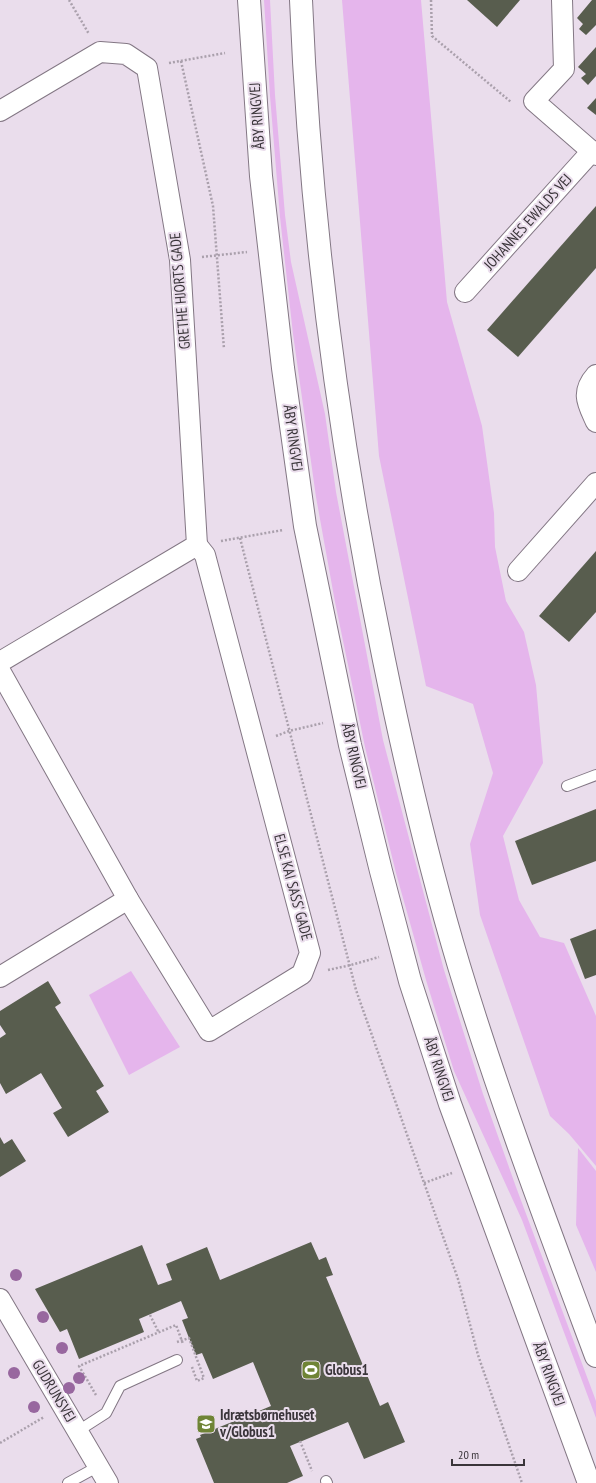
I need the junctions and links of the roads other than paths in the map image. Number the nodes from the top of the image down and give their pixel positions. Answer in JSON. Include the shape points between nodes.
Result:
{"nodes":[{"id":1,"x":249,"y":0,"type":"edge"},
{"id":2,"x":301,"y":0,"type":"edge"},
{"id":3,"x":562,"y":0,"type":"edge"},
{"id":4,"x":0,"y":111,"type":"edge"},
{"id":5,"x":594,"y":153,"type":"edge"},
{"id":6,"x":465,"y":292,"type":"dead end"},
{"id":7,"x":596,"y":375,"type":"edge"},
{"id":8,"x":596,"y":422,"type":"edge"},
{"id":9,"x":596,"y":483,"type":"edge"},
{"id":10,"x":197,"y":545,"type":"junction"},
{"id":11,"x":518,"y":571,"type":"dead end"},
{"id":12,"x":0,"y":662,"type":"edge"},
{"id":13,"x":0,"y":671,"type":"edge"},
{"id":14,"x":596,"y":775,"type":"edge"},
{"id":15,"x":567,"y":786,"type":"dead end"},
{"id":16,"x":128,"y":899,"type":"junction"},
{"id":17,"x":0,"y":977,"type":"edge"},
{"id":18,"x":0,"y":1299,"type":"edge"},
{"id":19,"x":596,"y":1356,"type":"edge"},
{"id":20,"x":177,"y":1360,"type":"dead end"},
{"id":21,"x":78,"y":1431,"type":"junction"},
{"id":22,"x":98,"y":1466,"type":"junction"},
{"id":23,"x":68,"y":1483,"type":"edge"},
{"id":24,"x":108,"y":1483,"type":"edge"},
{"id":25,"x":589,"y":1483,"type":"edge"}],
"edges":[{"from":1,"to":25,"type":"main road","name":"ÅBY RINGVEJ","via":[[261,176],[283,368],[305,526],[345,719],[380,871],[410,981],[472,1166]]},
{"from":2,"to":19,"type":"main road","via":[[309,135],[334,366],[370,594],[399,734],[458,964],[498,1086]]},
{"from":3,"to":5,"type":"street","name":"JOHANNES EWALDS VEJ","via":[[564,70],[534,101]]},
{"from":4,"to":10,"type":"street","name":"GRETHE HJORTS GADE","via":[[100,52],[126,54],[146,68],[180,260]]},
{"from":5,"to":6,"type":"street","name":"JOHANNES EWALDS VEJ"},
{"from":7,"to":8,"type":"street","via":[[588,385],[586,393]]},
{"from":9,"to":11,"type":"street"},
{"from":10,"to":12,"type":"street"},
{"from":10,"to":16,"type":"street","name":"ELSE KAI SASS' GADE","via":[[205,555],[310,953],[302,974],[209,1030]]},
{"from":13,"to":16,"type":"street"},
{"from":14,"to":15,"type":"lane"},
{"from":16,"to":17,"type":"street"},
{"from":18,"to":21,"type":"street","name":"GUDRUNSVEJ"},
{"from":20,"to":21,"type":"lane","via":[[120,1386],[106,1413]]},
{"from":21,"to":22,"type":"street","name":"GUDRUNSVEJ"},
{"from":22,"to":23,"type":"lane"},
{"from":22,"to":24,"type":"street","name":"GUDRUNSVEJ"}]}
